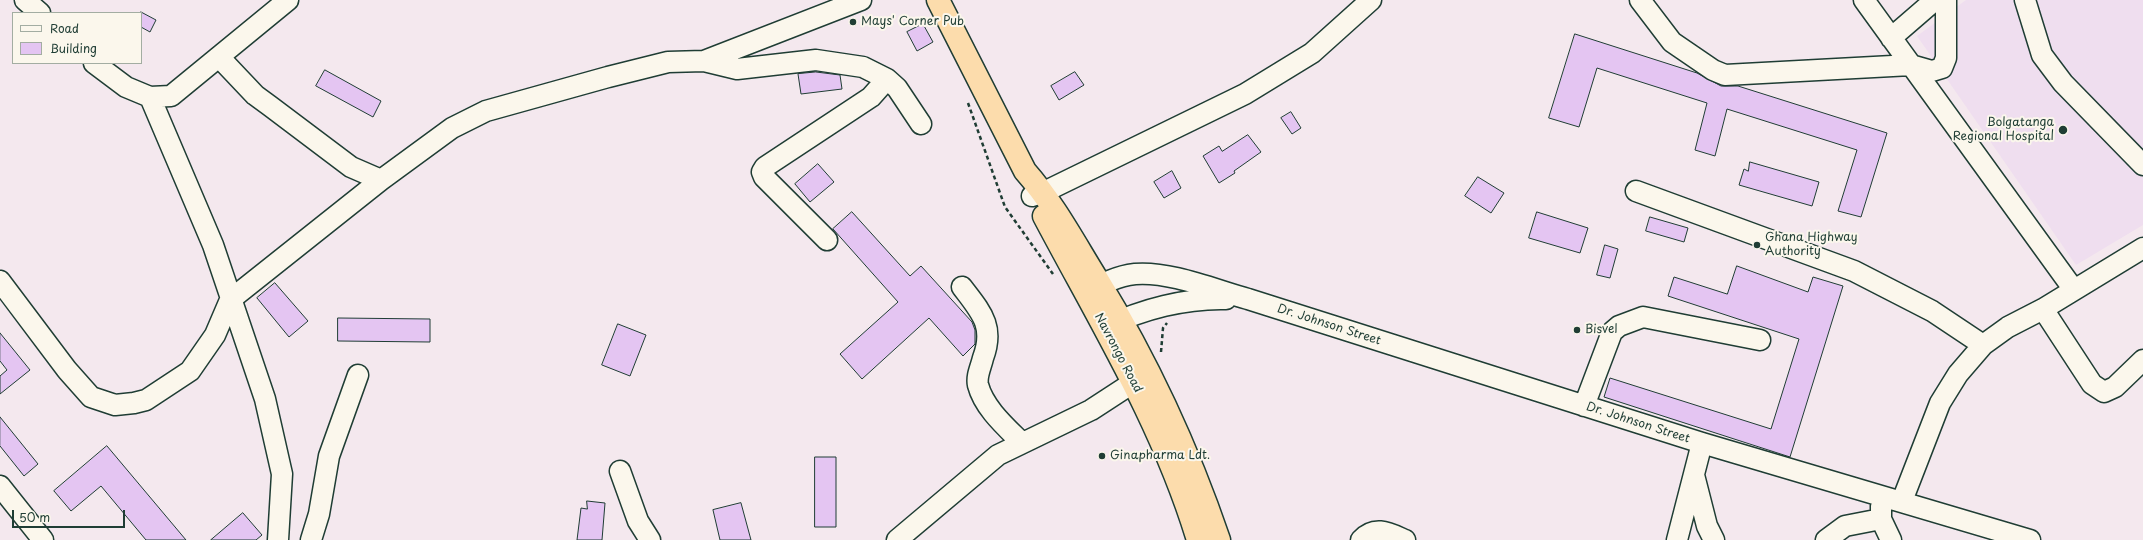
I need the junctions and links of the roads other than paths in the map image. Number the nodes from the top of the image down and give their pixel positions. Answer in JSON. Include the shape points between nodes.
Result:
{"nodes":[{"id":1,"x":25,"y":0,"type":"edge"},
{"id":2,"x":288,"y":0,"type":"edge"},
{"id":3,"x":861,"y":0,"type":"edge"},
{"id":4,"x":938,"y":0,"type":"edge"},
{"id":5,"x":1371,"y":0,"type":"edge"},
{"id":6,"x":1640,"y":0,"type":"edge"},
{"id":7,"x":1864,"y":0,"type":"edge"},
{"id":8,"x":1935,"y":0,"type":"edge"},
{"id":9,"x":1946,"y":0,"type":"edge"},
{"id":10,"x":2025,"y":0,"type":"edge"},
{"id":11,"x":39,"y":12,"type":"edge"},
{"id":12,"x":1891,"y":38,"type":"junction"},
{"id":13,"x":219,"y":57,"type":"junction"},
{"id":14,"x":704,"y":61,"type":"junction"},
{"id":15,"x":95,"y":64,"type":"edge"},
{"id":16,"x":1912,"y":65,"type":"junction"},
{"id":17,"x":887,"y":79,"type":"junction"},
{"id":18,"x":150,"y":98,"type":"junction"},
{"id":19,"x":921,"y":124,"type":"dead end"},
{"id":20,"x":2143,"y":165,"type":"edge"},
{"id":21,"x":381,"y":180,"type":"junction"},
{"id":22,"x":1636,"y":191,"type":"dead end"},
{"id":23,"x":1038,"y":194,"type":"junction"},
{"id":24,"x":826,"y":240,"type":"dead end"},
{"id":25,"x":2143,"y":248,"type":"edge"},
{"id":26,"x":0,"y":280,"type":"edge"},
{"id":27,"x":962,"y":287,"type":"dead end"},
{"id":28,"x":1093,"y":289,"type":"junction"},
{"id":29,"x":2074,"y":290,"type":"junction"},
{"id":30,"x":1248,"y":299,"type":"junction"},
{"id":31,"x":230,"y":300,"type":"junction"},
{"id":32,"x":2043,"y":309,"type":"junction"},
{"id":33,"x":1113,"y":323,"type":"junction"},
{"id":34,"x":1760,"y":340,"type":"dead end"},
{"id":35,"x":1983,"y":345,"type":"junction"},
{"id":36,"x":2143,"y":360,"type":"edge"},
{"id":37,"x":358,"y":375,"type":"dead end"},
{"id":38,"x":1134,"y":382,"type":"junction"},
{"id":39,"x":1584,"y":406,"type":"junction"},
{"id":40,"x":1022,"y":443,"type":"junction"},
{"id":41,"x":1702,"y":443,"type":"junction"},
{"id":42,"x":620,"y":471,"type":"dead end"},
{"id":43,"x":1694,"y":473,"type":"junction"},
{"id":44,"x":0,"y":486,"type":"edge"},
{"id":45,"x":1882,"y":495,"type":"junction"},
{"id":46,"x":1902,"y":501,"type":"junction"},
{"id":47,"x":1881,"y":519,"type":"junction"},
{"id":48,"x":43,"y":540,"type":"edge"},
{"id":49,"x":278,"y":540,"type":"edge"},
{"id":50,"x":311,"y":540,"type":"edge"},
{"id":51,"x":650,"y":540,"type":"edge"},
{"id":52,"x":897,"y":540,"type":"edge"},
{"id":53,"x":1198,"y":540,"type":"edge"},
{"id":54,"x":1219,"y":540,"type":"edge"},
{"id":55,"x":1362,"y":540,"type":"edge"},
{"id":56,"x":1405,"y":540,"type":"edge"},
{"id":57,"x":1677,"y":540,"type":"edge"},
{"id":58,"x":1714,"y":540,"type":"edge"},
{"id":59,"x":1826,"y":540,"type":"edge"},
{"id":60,"x":1891,"y":540,"type":"edge"},
{"id":61,"x":2030,"y":540,"type":"edge"}],
"edges":[{"from":1,"to":11,"type":"street"},
{"from":2,"to":13,"type":"street"},
{"from":3,"to":14,"type":"street"},
{"from":4,"to":23,"type":"highway","name":"Navrongo Road"},
{"from":5,"to":23,"type":"street","via":[[1312,53],[1245,94]]},
{"from":6,"to":16,"type":"street","via":[[1672,42],[1713,70],[1725,74]]},
{"from":7,"to":12,"type":"street"},
{"from":8,"to":12,"type":"street"},
{"from":9,"to":16,"type":"street","via":[[1946,58],[1942,68],[1932,71]]},
{"from":10,"to":20,"type":"street","via":[[2042,55],[2063,83]]},
{"from":12,"to":16,"type":"street"},
{"from":13,"to":18,"type":"street","via":[[171,96]]},
{"from":13,"to":21,"type":"street","via":[[270,106],[351,167]]},
{"from":14,"to":17,"type":"street","via":[[737,69],[816,60],[862,67]]},
{"from":14,"to":21,"type":"street","via":[[668,62],[486,111],[452,128]]},
{"from":15,"to":18,"type":"street","via":[[126,87]]},
{"from":16,"to":29,"type":"street"},
{"from":17,"to":19,"type":"street","via":[[897,88]]},
{"from":17,"to":24,"type":"street","via":[[871,97],[762,172]]},
{"from":18,"to":31,"type":"street","via":[[213,245]]},
{"from":21,"to":31,"type":"street"},
{"from":22,"to":35,"type":"street","via":[[1854,271],[1932,311]]},
{"from":23,"to":28,"type":"highway","name":"Navrongo Road"},
{"from":25,"to":29,"type":"street"},
{"from":26,"to":31,"type":"street","via":[[67,370],[91,397],[115,405],[146,400],[190,371],[215,335]]},
{"from":27,"to":40,"type":"street","via":[[985,318],[988,345],[978,373],[978,385],[990,407]]},
{"from":28,"to":30,"type":"street","name":"Dr. Johnson Street","via":[[1110,280],[1136,274],[1153,275]]},
{"from":28,"to":33,"type":"highway","name":"Navrongo Road"},
{"from":29,"to":32,"type":"street"},
{"from":30,"to":33,"type":"street","name":"Dr. Johnson Street","via":[[1197,300]]},
{"from":30,"to":39,"type":"street","name":"Dr. Johnson Street"},
{"from":31,"to":49,"type":"street","via":[[265,399],[282,474]]},
{"from":32,"to":35,"type":"street","via":[[2008,327]]},
{"from":32,"to":36,"type":"street","via":[[2092,384],[2104,392],[2115,387]]},
{"from":33,"to":38,"type":"highway","name":"Navrongo Road"},
{"from":33,"to":54,"type":"highway","name":"Navrongo Road","via":[[1152,374],[1199,481]]},
{"from":34,"to":39,"type":"street","via":[[1643,317],[1619,326],[1612,332]]},
{"from":35,"to":46,"type":"street","via":[[1958,374],[1940,403]]},
{"from":37,"to":50,"type":"street","via":[[329,456],[319,514]]},
{"from":38,"to":40,"type":"street","via":[[1091,410]]},
{"from":38,"to":53,"type":"highway","name":"Navrongo Road","via":[[1150,416]]},
{"from":39,"to":41,"type":"street","name":"Dr. Johnson Street"},
{"from":40,"to":52,"type":"street","via":[[998,456]]},
{"from":41,"to":43,"type":"street"},
{"from":41,"to":45,"type":"street","name":"Dr. Johnson Street"},
{"from":42,"to":51,"type":"street","via":[[638,521]]},
{"from":43,"to":57,"type":"street"},
{"from":43,"to":58,"type":"street","via":[[1707,526]]},
{"from":44,"to":48,"type":"street"},
{"from":45,"to":46,"type":"street","name":"Dr. Johnson Street"},
{"from":45,"to":47,"type":"street"},
{"from":46,"to":61,"type":"street","name":"Dr. Johnson Street"},
{"from":47,"to":59,"type":"street","via":[[1845,526]]},
{"from":47,"to":60,"type":"street"},
{"from":55,"to":56,"type":"street","via":[[1367,534],[1384,531]]}]}
